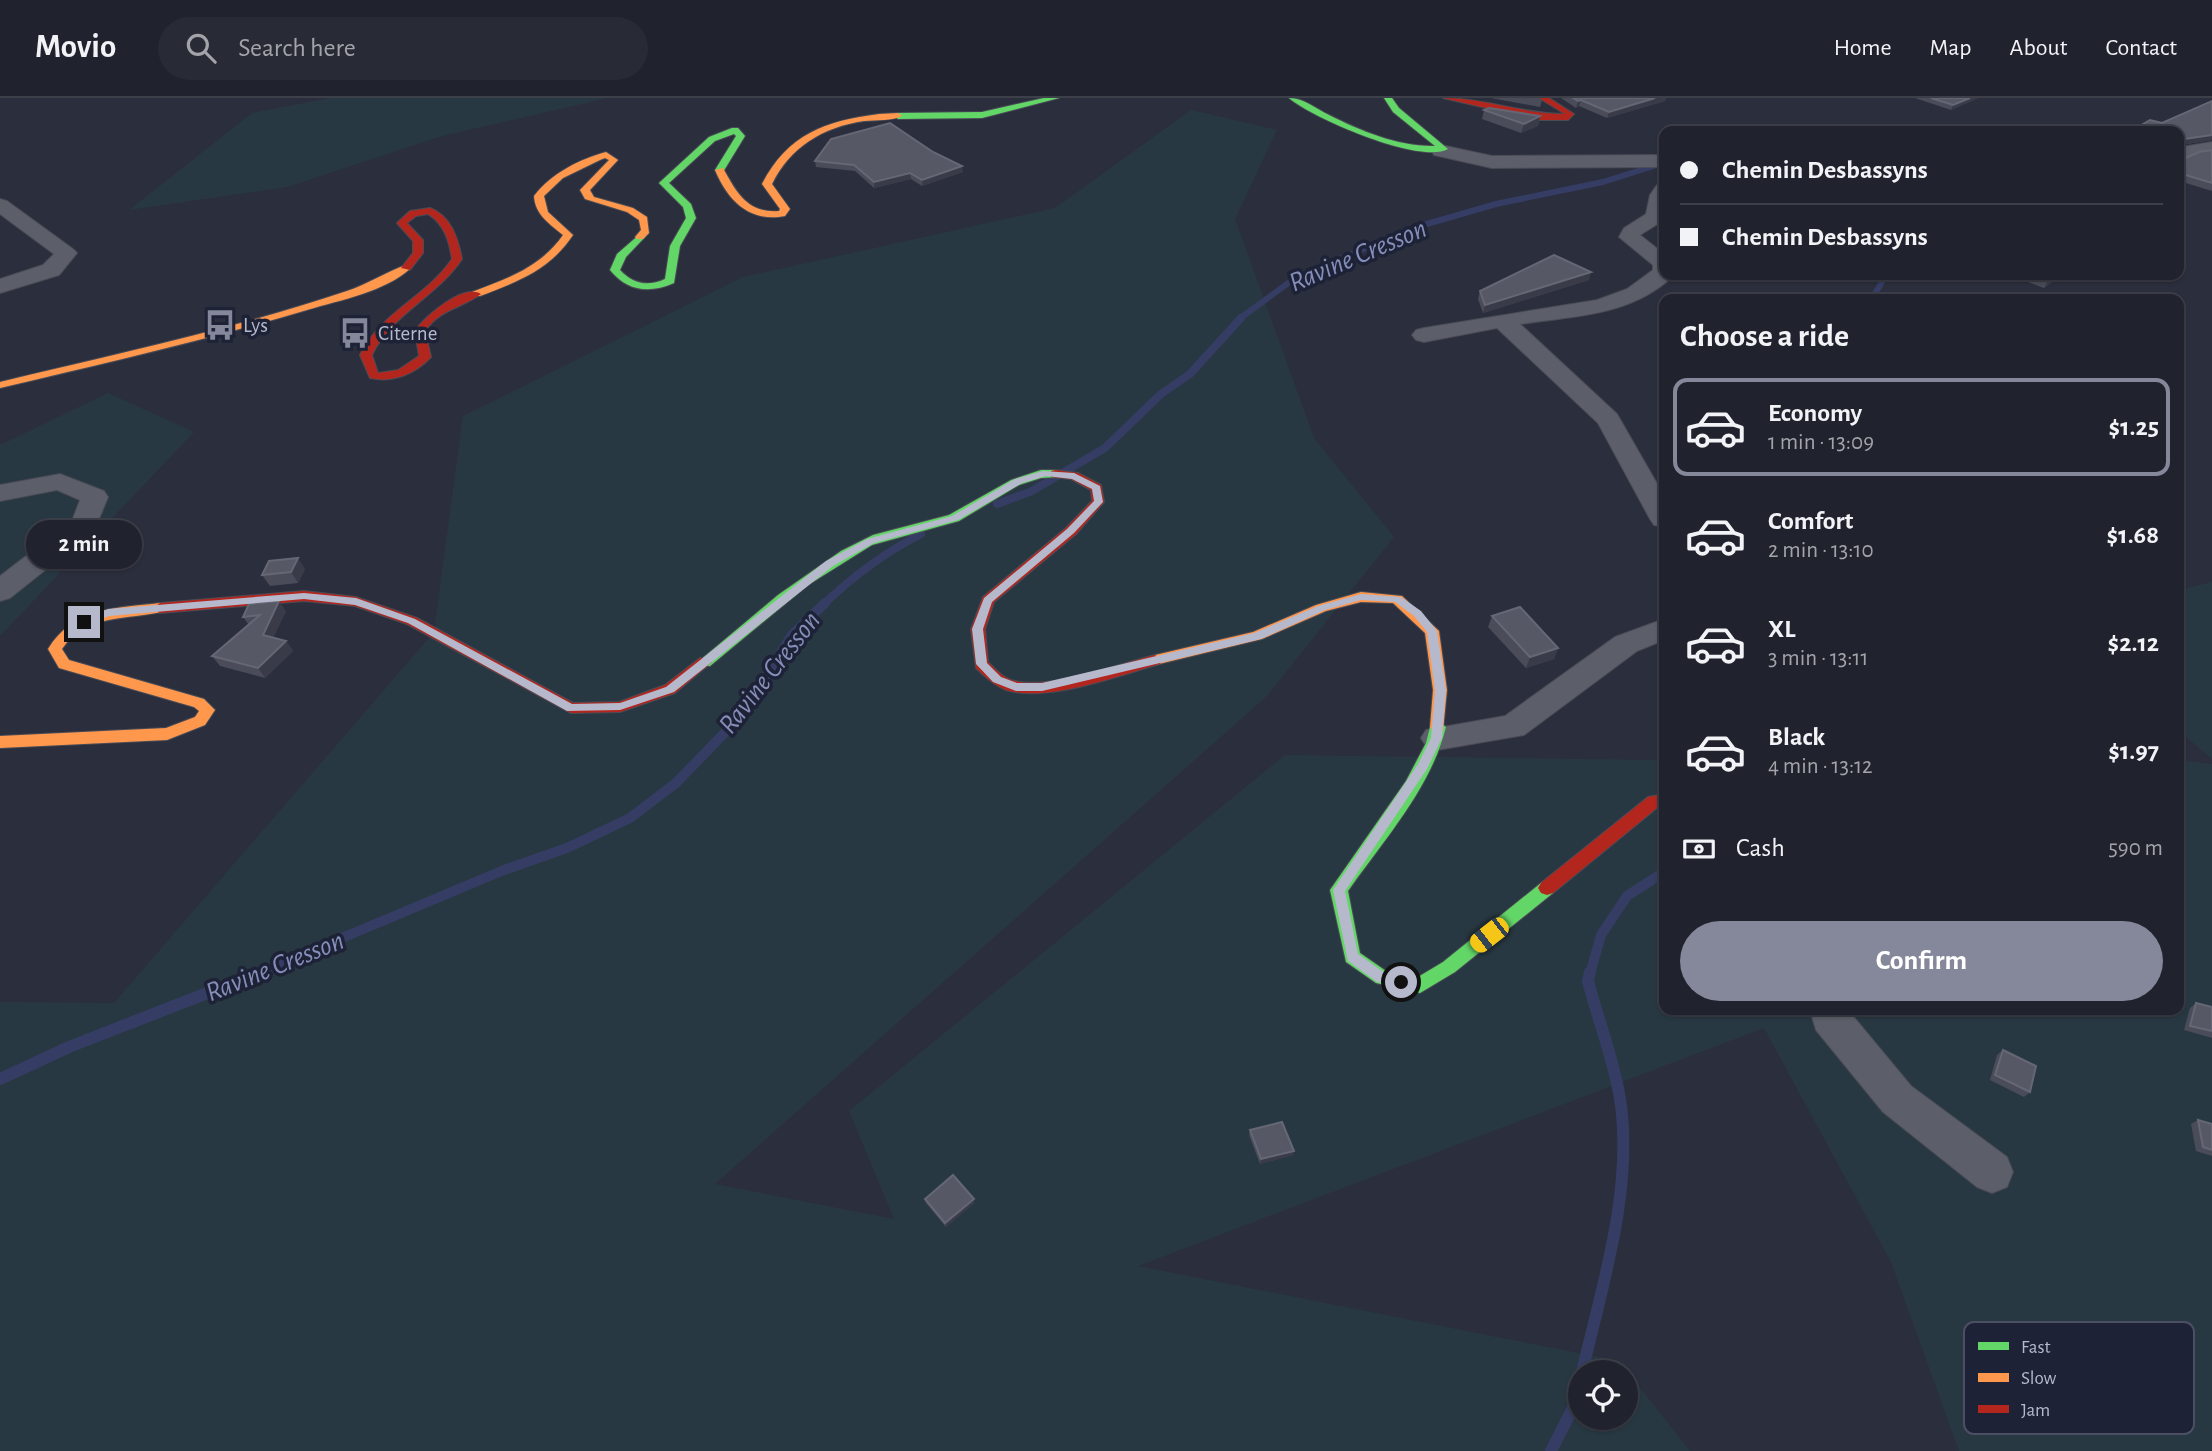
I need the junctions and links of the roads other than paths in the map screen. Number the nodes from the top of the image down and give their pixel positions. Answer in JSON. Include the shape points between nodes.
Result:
{"nodes":[{"id":1,"x":1055,"y":98,"type":"edge"},
{"id":2,"x":1293,"y":98,"type":"edge"},
{"id":3,"x":1388,"y":98,"type":"edge"},
{"id":4,"x":1447,"y":98,"type":"edge"},
{"id":5,"x":1543,"y":98,"type":"edge"},
{"id":6,"x":2212,"y":148,"type":"edge"},
{"id":7,"x":1441,"y":151,"type":"junction"},
{"id":8,"x":2184,"y":155,"type":"edge"},
{"id":9,"x":1659,"y":161,"type":"edge"},
{"id":10,"x":1659,"y":200,"type":"edge"},
{"id":11,"x":0,"y":205,"type":"edge"},
{"id":12,"x":1659,"y":260,"type":"edge"},
{"id":13,"x":1659,"y":278,"type":"edge"},
{"id":14,"x":0,"y":286,"type":"edge"},
{"id":15,"x":1503,"y":321,"type":"junction"},
{"id":16,"x":1424,"y":335,"type":"dead end"},
{"id":17,"x":0,"y":385,"type":"edge"},
{"id":18,"x":0,"y":493,"type":"edge"},
{"id":19,"x":1659,"y":510,"type":"edge"},
{"id":20,"x":0,"y":591,"type":"edge"},
{"id":21,"x":1659,"y":631,"type":"edge"},
{"id":22,"x":1437,"y":738,"type":"junction"},
{"id":23,"x":0,"y":742,"type":"edge"},
{"id":24,"x":1659,"y":800,"type":"edge"},
{"id":25,"x":1830,"y":1015,"type":"edge"},
{"id":26,"x":1992,"y":1172,"type":"dead end"}],
"edges":[{"from":1,"to":17,"type":"main road","via":[[996,114],[873,117],[824,125],[770,173],[767,184],[785,209],[772,216],[757,214],[730,197],[719,169],[741,136],[735,130],[722,133],[664,183],[688,206],[691,218],[675,246],[670,281],[649,289],[626,283],[615,270],[621,256],[646,231],[644,219],[630,210],[590,199],[585,190],[590,181],[611,169],[614,159],[606,156],[584,162],[555,178],[537,200],[538,207],[568,235],[566,245],[517,278],[427,317],[420,330],[425,358],[397,376],[374,376],[365,351],[371,337],[448,279],[457,262],[457,243],[445,221],[430,211],[412,214],[402,222],[418,240],[418,253],[410,266],[387,280],[293,313]]},
{"from":2,"to":7,"type":"main road","via":[[1314,112],[1407,145]]},
{"from":3,"to":7,"type":"main road","via":[[1396,110],[1442,145]]},
{"from":4,"to":5,"type":"main road","via":[[1538,117],[1568,117],[1566,110]]},
{"from":6,"to":8,"type":"street"},
{"from":7,"to":9,"type":"street","via":[[1492,162]]},
{"from":10,"to":12,"type":"street","via":[[1656,217],[1629,237]]},
{"from":11,"to":14,"type":"street","via":[[66,253],[51,270]]},
{"from":13,"to":15,"type":"street","via":[[1631,296]]},
{"from":15,"to":16,"type":"street"},
{"from":15,"to":19,"type":"street","via":[[1608,419]]},
{"from":18,"to":20,"type":"street","via":[[60,482],[95,497],[84,525]]},
{"from":21,"to":22,"type":"street","via":[[1626,644],[1513,727]]},
{"from":22,"to":23,"type":"main road","via":[[1440,690],[1432,631],[1397,599],[1361,597],[1321,608],[1257,636],[1042,687],[1016,687],[997,679],[981,664],[978,629],[988,600],[1071,531],[1098,502],[1097,488],[1074,476],[1046,473],[1018,481],[955,518],[870,541],[830,564],[670,690],[620,706],[571,708],[412,621],[356,602],[304,596],[108,613],[76,625],[62,635],[55,649],[64,664],[199,702],[207,710],[200,721],[167,734]]},
{"from":22,"to":24,"type":"main road","via":[[1339,890],[1352,957],[1382,978],[1420,985]]},
{"from":25,"to":26,"type":"street","via":[[1897,1099]]}]}
